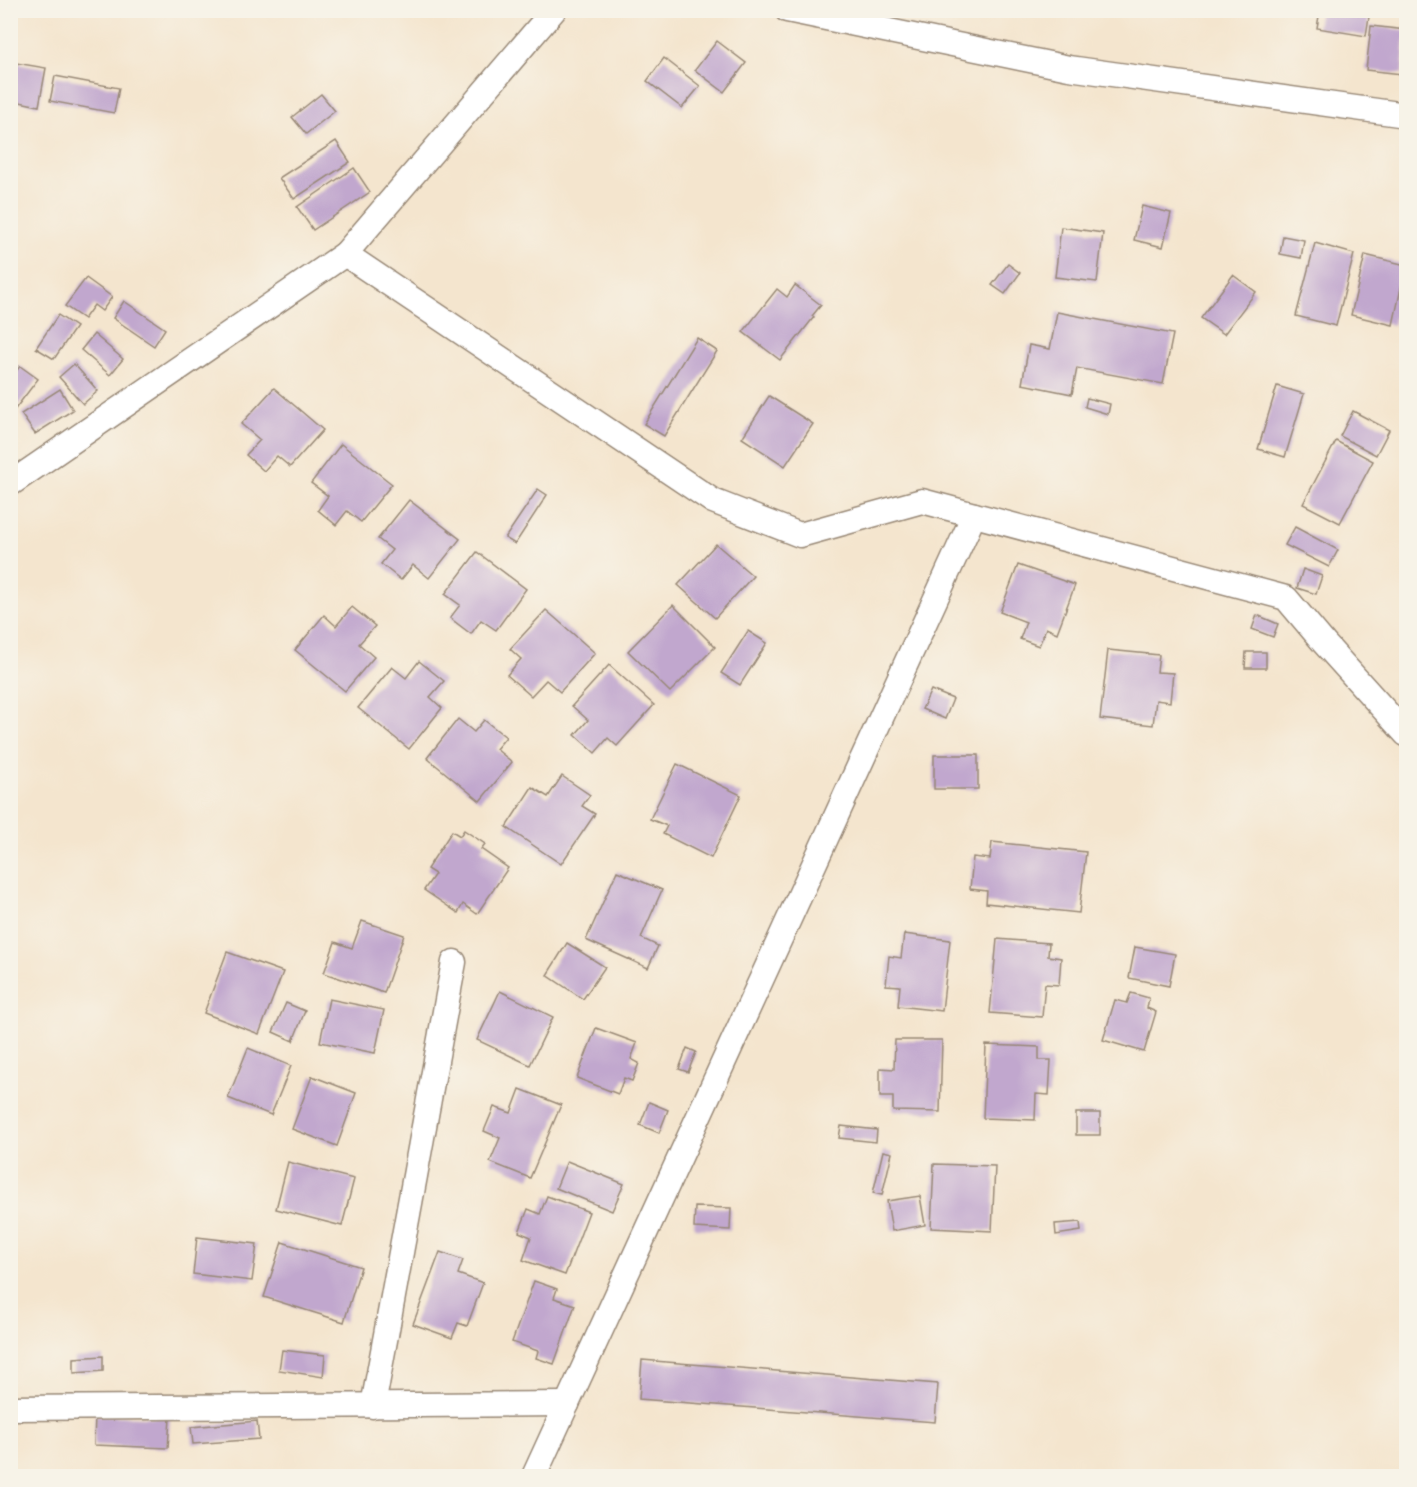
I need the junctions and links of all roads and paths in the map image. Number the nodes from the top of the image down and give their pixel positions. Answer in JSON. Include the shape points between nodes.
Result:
{"nodes":[{"id":1,"x":554,"y":10,"type":"edge"},
{"id":2,"x":787,"y":10,"type":"edge"},
{"id":3,"x":1407,"y":116,"type":"edge"},
{"id":4,"x":345,"y":254,"type":"junction"},
{"id":5,"x":10,"y":484,"type":"edge"},
{"id":6,"x":974,"y":515,"type":"junction"},
{"id":7,"x":1407,"y":734,"type":"edge"},
{"id":8,"x":454,"y":962,"type":"dead end"},
{"id":9,"x":567,"y":1404,"type":"junction"},
{"id":10,"x":373,"y":1406,"type":"junction"},
{"id":11,"x":10,"y":1408,"type":"edge"},
{"id":12,"x":534,"y":1476,"type":"edge"}],
"edges":[{"from":1,"to":4,"type":"street"},
{"from":2,"to":3,"type":"street","via":[[1069,68]]},
{"from":4,"to":5,"type":"street"},
{"from":4,"to":6,"type":"street","via":[[713,501],[800,535],[922,501]]},
{"from":6,"to":7,"type":"street","via":[[1286,598]]},
{"from":6,"to":9,"type":"street"},
{"from":8,"to":10,"type":"street"},
{"from":9,"to":10,"type":"street"},
{"from":9,"to":12,"type":"street"},
{"from":10,"to":11,"type":"street"}]}
